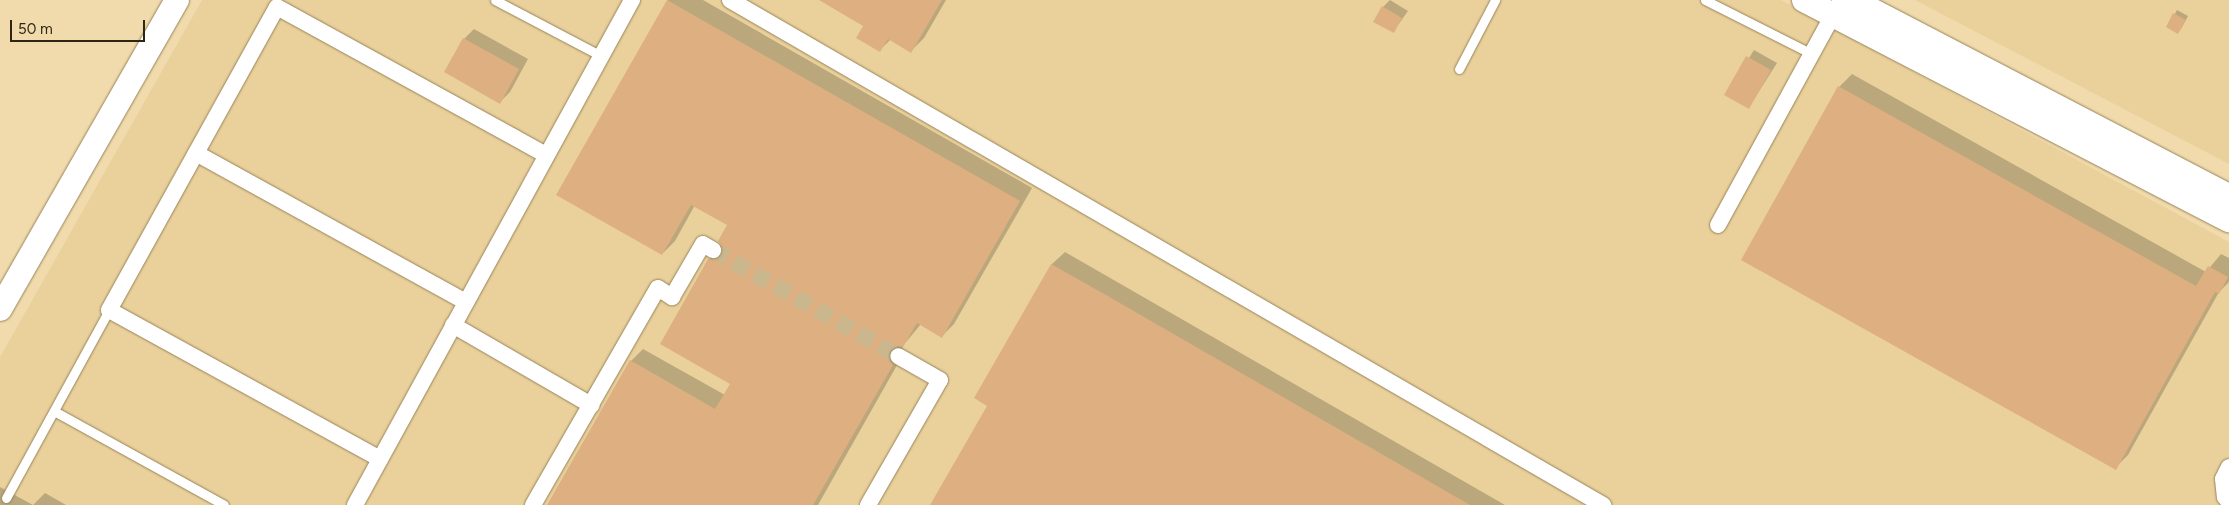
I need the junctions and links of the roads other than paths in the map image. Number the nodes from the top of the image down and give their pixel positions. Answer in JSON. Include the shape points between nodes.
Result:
{"nodes":[{"id":1,"x":177,"y":0,"type":"edge"},
{"id":2,"x":495,"y":0,"type":"edge"},
{"id":3,"x":632,"y":0,"type":"edge"},
{"id":4,"x":730,"y":0,"type":"edge"},
{"id":5,"x":1495,"y":0,"type":"edge"},
{"id":6,"x":1705,"y":0,"type":"edge"},
{"id":7,"x":1804,"y":0,"type":"edge"},
{"id":8,"x":1852,"y":0,"type":"edge"},
{"id":9,"x":1837,"y":8,"type":"edge"},
{"id":10,"x":1812,"y":54,"type":"junction"},
{"id":11,"x":601,"y":56,"type":"junction"},
{"id":12,"x":1459,"y":69,"type":"dead end"},
{"id":13,"x":196,"y":153,"type":"junction"},
{"id":14,"x":546,"y":155,"type":"junction"},
{"id":15,"x":2229,"y":196,"type":"edge"},
{"id":16,"x":2229,"y":220,"type":"edge"},
{"id":17,"x":1718,"y":226,"type":"dead end"},
{"id":18,"x":713,"y":250,"type":"dead end"},
{"id":19,"x":466,"y":302,"type":"junction"},
{"id":20,"x":0,"y":309,"type":"edge"},
{"id":21,"x":110,"y":310,"type":"junction"},
{"id":22,"x":453,"y":324,"type":"junction"},
{"id":23,"x":898,"y":356,"type":"tunnel mouth"},
{"id":24,"x":591,"y":405,"type":"junction"},
{"id":25,"x":54,"y":410,"type":"junction"},
{"id":26,"x":380,"y":459,"type":"junction"},
{"id":27,"x":2229,"y":467,"type":"edge"},
{"id":28,"x":6,"y":498,"type":"dead end"},
{"id":29,"x":2229,"y":502,"type":"edge"},
{"id":30,"x":224,"y":505,"type":"edge"},
{"id":31,"x":355,"y":505,"type":"edge"},
{"id":32,"x":533,"y":505,"type":"edge"},
{"id":33,"x":868,"y":505,"type":"edge"},
{"id":34,"x":1603,"y":505,"type":"edge"}],
"edges":[{"from":1,"to":20,"type":"street"},
{"from":2,"to":11,"type":"lane"},
{"from":3,"to":11,"type":"street"},
{"from":4,"to":34,"type":"street"},
{"from":5,"to":12,"type":"lane"},
{"from":6,"to":10,"type":"lane"},
{"from":7,"to":9,"type":"street"},
{"from":8,"to":15,"type":"street"},
{"from":9,"to":10,"type":"street"},
{"from":9,"to":16,"type":"street"},
{"from":10,"to":17,"type":"street"},
{"from":11,"to":14,"type":"street"},
{"from":13,"to":14,"type":"street","via":[[277,7]]},
{"from":13,"to":19,"type":"street"},
{"from":13,"to":21,"type":"street"},
{"from":14,"to":19,"type":"street"},
{"from":18,"to":24,"type":"street","via":[[703,244],[672,296],[658,288]]},
{"from":19,"to":22,"type":"street"},
{"from":21,"to":25,"type":"lane"},
{"from":21,"to":26,"type":"street"},
{"from":22,"to":24,"type":"street"},
{"from":22,"to":26,"type":"street"},
{"from":23,"to":33,"type":"street","via":[[940,380]]},
{"from":24,"to":32,"type":"street"},
{"from":25,"to":28,"type":"lane"},
{"from":25,"to":30,"type":"lane"},
{"from":26,"to":31,"type":"street"},
{"from":27,"to":29,"type":"street","via":[[2223,479],[2225,497]]}]}
